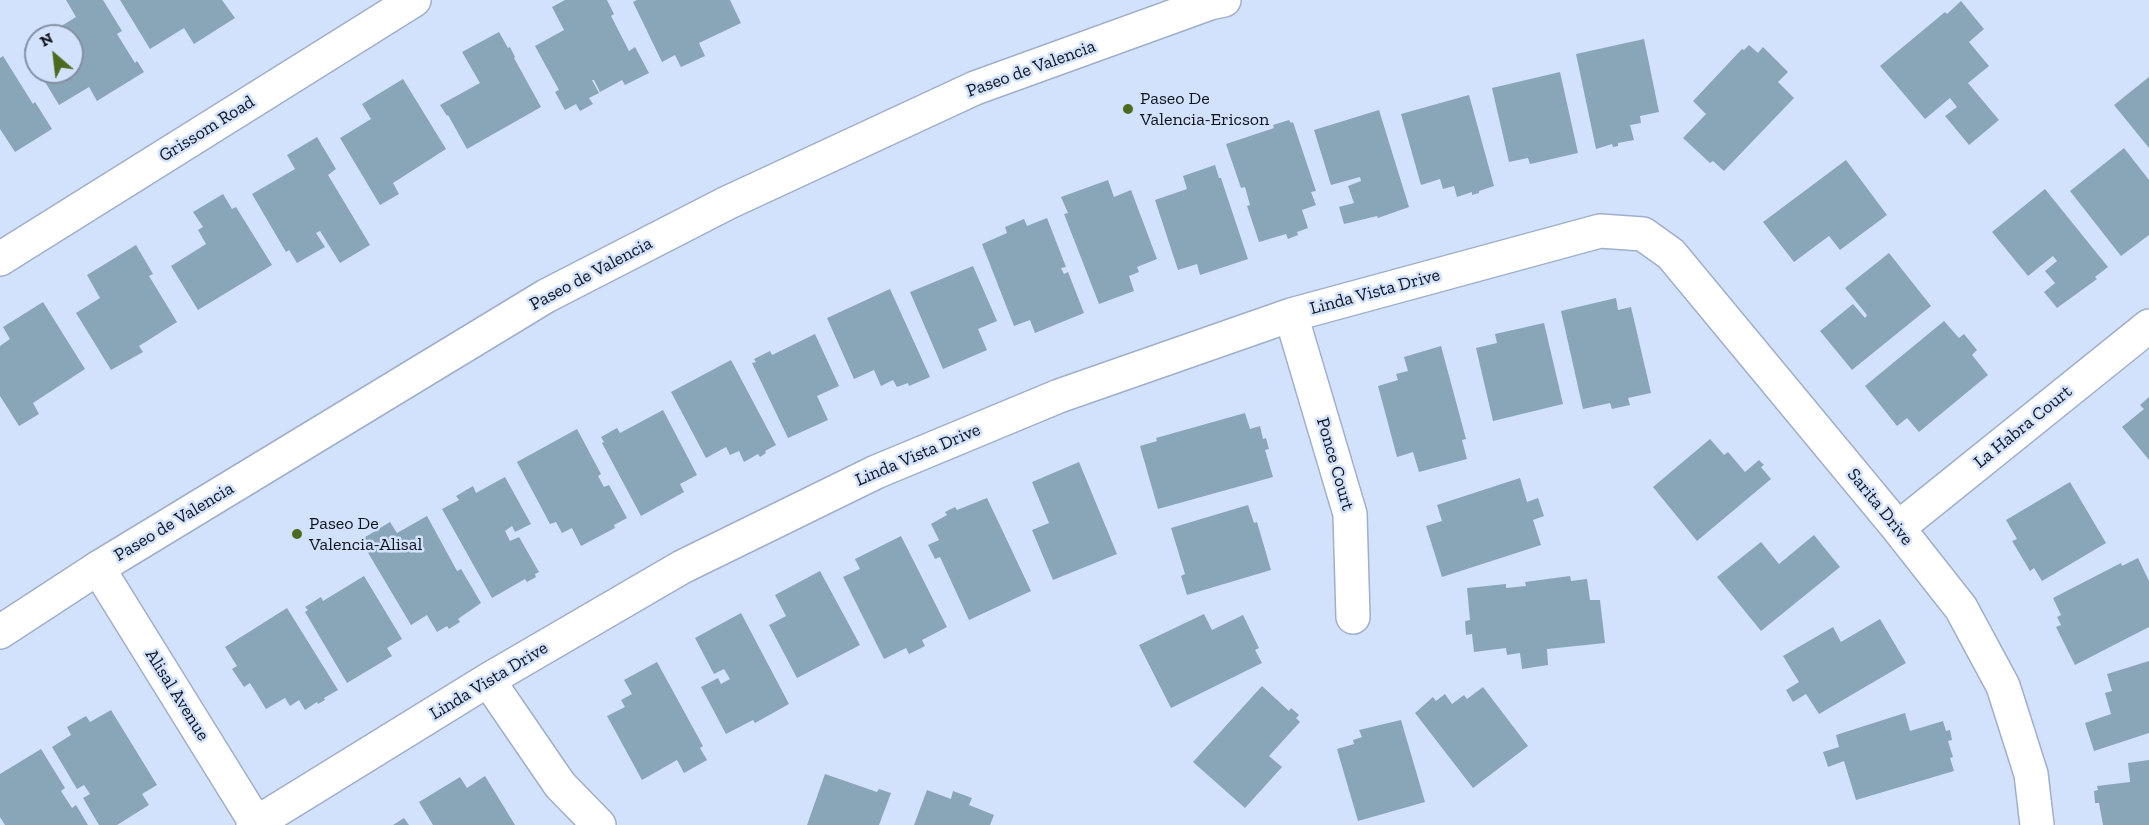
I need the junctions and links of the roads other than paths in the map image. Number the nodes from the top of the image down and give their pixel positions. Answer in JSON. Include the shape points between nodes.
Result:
{"nodes":[{"id":1,"x":414,"y":0,"type":"edge"},
{"id":2,"x":1215,"y":1,"type":"edge"},
{"id":3,"x":1643,"y":234,"type":"joint"},
{"id":4,"x":0,"y":259,"type":"edge"},
{"id":5,"x":1290,"y":315,"type":"junction"},
{"id":6,"x":2149,"y":326,"type":"edge"},
{"id":7,"x":1898,"y":528,"type":"junction"},
{"id":8,"x":98,"y":568,"type":"junction"},
{"id":9,"x":1353,"y":618,"type":"dead end"},
{"id":10,"x":0,"y":632,"type":"edge"},
{"id":11,"x":488,"y":680,"type":"junction"},
{"id":12,"x":254,"y":824,"type":"edge"},
{"id":13,"x":599,"y":825,"type":"edge"},
{"id":14,"x":2037,"y":825,"type":"edge"}],
"edges":[{"from":1,"to":4,"type":"street","name":"Grissom Road"},
{"from":2,"to":8,"type":"street","name":"Paseo de Valencia","via":[[975,88],[717,208],[546,296]]},
{"from":3,"to":5,"type":"street","name":"Linda Vista Drive","via":[[1600,231]]},
{"from":3,"to":7,"type":"street","name":"Sarita Drive","via":[[1671,254]]},
{"from":5,"to":9,"type":"street","name":"Ponce Court","via":[[1350,514]]},
{"from":5,"to":11,"type":"street","name":"Linda Vista Drive","via":[[1059,396],[876,472],[682,567]]},
{"from":6,"to":7,"type":"street","name":"La Habra Court"},
{"from":7,"to":14,"type":"street","name":"Sarita Drive","via":[[1961,608],[2003,686],[2031,774]]},
{"from":8,"to":10,"type":"street","name":"Paseo de Valencia"},
{"from":8,"to":12,"type":"street","name":"Alisal Avenue"},
{"from":11,"to":12,"type":"street","name":"Linda Vista Drive"},
{"from":11,"to":13,"type":"street","via":[[560,785]]}]}
